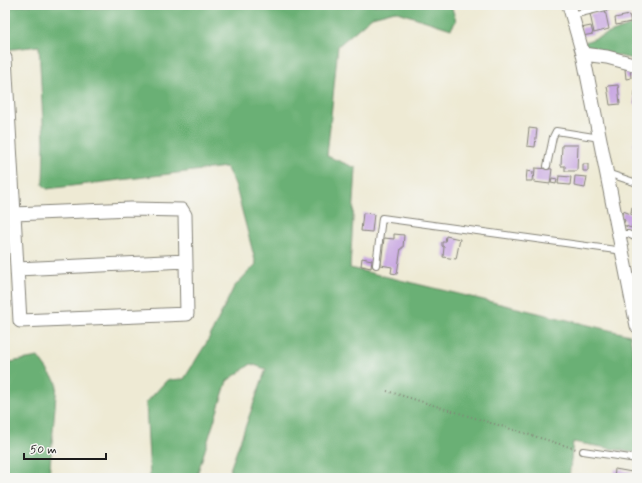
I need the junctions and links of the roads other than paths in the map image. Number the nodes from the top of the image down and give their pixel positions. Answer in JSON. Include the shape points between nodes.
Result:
{"nodes":[{"id":1,"x":614,"y":5,"type":"edge"},
{"id":2,"x":570,"y":10,"type":"edge"},
{"id":3,"x":583,"y":54,"type":"junction"},
{"id":4,"x":5,"y":58,"type":"edge"},
{"id":5,"x":637,"y":65,"type":"edge"},
{"id":6,"x":600,"y":138,"type":"junction"},
{"id":7,"x":547,"y":166,"type":"dead end"},
{"id":8,"x":607,"y":173,"type":"junction"},
{"id":9,"x":637,"y":183,"type":"edge"},
{"id":10,"x":10,"y":215,"type":"edge"},
{"id":11,"x":620,"y":234,"type":"junction"},
{"id":12,"x":637,"y":238,"type":"edge"},
{"id":13,"x":623,"y":251,"type":"junction"},
{"id":14,"x":186,"y":261,"type":"junction"},
{"id":15,"x":376,"y":265,"type":"dead end"},
{"id":16,"x":17,"y":269,"type":"junction"},
{"id":17,"x":637,"y":326,"type":"edge"},
{"id":18,"x":583,"y":451,"type":"road end"},
{"id":19,"x":637,"y":459,"type":"edge"}],
"edges":[{"from":1,"to":2,"type":"lane"},
{"from":2,"to":3,"type":"street"},
{"from":3,"to":5,"type":"street"},
{"from":3,"to":6,"type":"street"},
{"from":4,"to":10,"type":"street"},
{"from":6,"to":7,"type":"lane","via":[[556,131]]},
{"from":6,"to":8,"type":"street"},
{"from":8,"to":9,"type":"lane"},
{"from":8,"to":11,"type":"street"},
{"from":10,"to":14,"type":"street","via":[[131,209],[182,210],[185,215]]},
{"from":10,"to":16,"type":"street"},
{"from":11,"to":12,"type":"lane"},
{"from":11,"to":13,"type":"street"},
{"from":13,"to":15,"type":"lane","via":[[382,218]]},
{"from":13,"to":17,"type":"street"},
{"from":14,"to":16,"type":"street"},
{"from":14,"to":16,"type":"street","via":[[188,314],[20,321]]},
{"from":18,"to":19,"type":"lane"}]}
